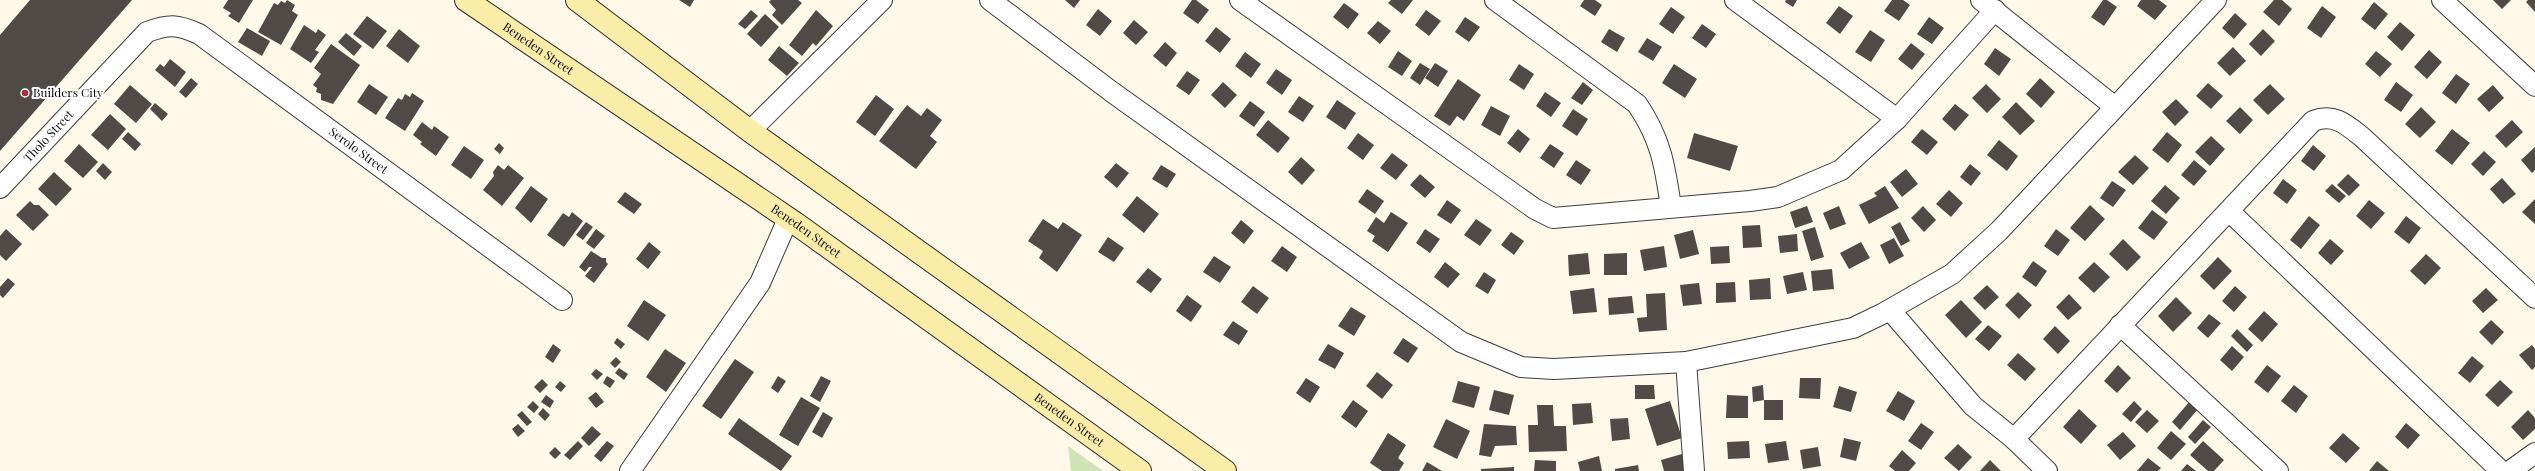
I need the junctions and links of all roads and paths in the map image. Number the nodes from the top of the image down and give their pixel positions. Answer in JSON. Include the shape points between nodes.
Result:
{"nodes":[{"id":1,"x":466,"y":0,"type":"edge"},
{"id":2,"x":577,"y":0,"type":"edge"},
{"id":3,"x":882,"y":0,"type":"edge"},
{"id":4,"x":1240,"y":0,"type":"edge"},
{"id":5,"x":1495,"y":0,"type":"edge"},
{"id":6,"x":1735,"y":0,"type":"edge"},
{"id":7,"x":2216,"y":0,"type":"edge"},
{"id":8,"x":2442,"y":0,"type":"edge"},
{"id":9,"x":996,"y":1,"type":"edge"},
{"id":10,"x":1988,"y":5,"type":"edge"},
{"id":11,"x":147,"y":32,"type":"joint"},
{"id":12,"x":2535,"y":86,"type":"edge"},
{"id":13,"x":2115,"y":107,"type":"junction"},
{"id":14,"x":1896,"y":119,"type":"junction"},
{"id":15,"x":750,"y":131,"type":"junction"},
{"id":16,"x":0,"y":188,"type":"edge"},
{"id":17,"x":1671,"y":207,"type":"junction"},
{"id":18,"x":2229,"y":211,"type":"junction"},
{"id":19,"x":788,"y":219,"type":"junction"},
{"id":20,"x":2535,"y":298,"type":"edge"},
{"id":21,"x":562,"y":300,"type":"dead end"},
{"id":22,"x":1890,"y":310,"type":"junction"},
{"id":23,"x":2120,"y":325,"type":"junction"},
{"id":24,"x":1686,"y":362,"type":"junction"},
{"id":25,"x":2014,"y":439,"type":"junction"},
{"id":26,"x":2535,"y":453,"type":"edge"},
{"id":27,"x":630,"y":471,"type":"edge"},
{"id":28,"x":1140,"y":471,"type":"edge"},
{"id":29,"x":1225,"y":471,"type":"edge"},
{"id":30,"x":1694,"y":471,"type":"edge"},
{"id":31,"x":2047,"y":471,"type":"edge"},
{"id":32,"x":2278,"y":471,"type":"edge"},
{"id":33,"x":2500,"y":471,"type":"edge"},
{"id":34,"x":2510,"y":471,"type":"edge"}],
"edges":[{"from":1,"to":19,"type":"main road","name":"Beneden Street"},
{"from":2,"to":15,"type":"main road"},
{"from":3,"to":15,"type":"street"},
{"from":4,"to":17,"type":"street","via":[[1535,209],[1553,218]]},
{"from":5,"to":17,"type":"street","via":[[1637,104],[1652,127],[1665,165]]},
{"from":6,"to":14,"type":"street"},
{"from":7,"to":13,"type":"street"},
{"from":8,"to":12,"type":"street"},
{"from":9,"to":24,"type":"street","via":[[1112,92],[1461,342],[1521,367],[1554,369]]},
{"from":10,"to":13,"type":"street"},
{"from":10,"to":14,"type":"street"},
{"from":11,"to":16,"type":"street","name":"Tholo Street"},
{"from":11,"to":21,"type":"street","name":"Serolo Street","via":[[164,26],[181,26],[199,34]]},
{"from":13,"to":22,"type":"street","via":[[1999,231],[1952,274]]},
{"from":14,"to":17,"type":"street","via":[[1841,170],[1813,184],[1778,197],[1712,206]]},
{"from":15,"to":29,"type":"main road"},
{"from":18,"to":20,"type":"street","via":[[2313,121],[2333,118],[2362,137]]},
{"from":18,"to":23,"type":"street"},
{"from":18,"to":33,"type":"street"},
{"from":19,"to":27,"type":"street","via":[[760,283]]},
{"from":19,"to":28,"type":"main road","name":"Beneden Street"},
{"from":22,"to":24,"type":"street","via":[[1853,328]]},
{"from":22,"to":25,"type":"street","via":[[1973,406]]},
{"from":23,"to":25,"type":"street"},
{"from":23,"to":32,"type":"street"},
{"from":24,"to":30,"type":"street"},
{"from":25,"to":31,"type":"street"},
{"from":26,"to":34,"type":"street"}]}
